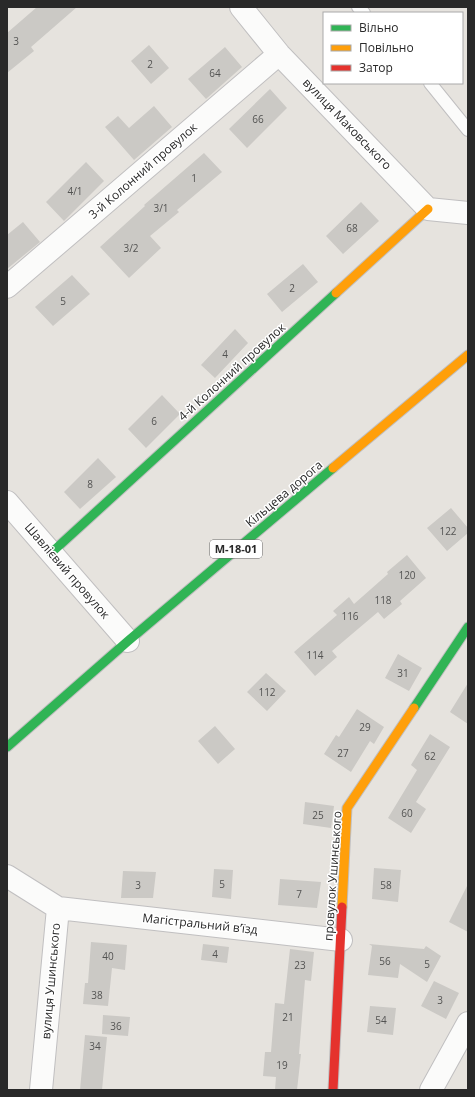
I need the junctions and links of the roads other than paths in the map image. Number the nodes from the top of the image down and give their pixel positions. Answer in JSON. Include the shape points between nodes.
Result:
{"nodes":[{"id":1,"x":241,"y":7,"type":"edge"},
{"id":2,"x":279,"y":54,"type":"junction"},
{"id":3,"x":431,"y":84,"type":"edge"},
{"id":4,"x":468,"y":130,"type":"edge"},
{"id":5,"x":428,"y":209,"type":"junction"},
{"id":6,"x":468,"y":213,"type":"edge"},
{"id":7,"x":7,"y":288,"type":"edge"},
{"id":8,"x":468,"y":355,"type":"edge"},
{"id":9,"x":7,"y":502,"type":"edge"},
{"id":10,"x":52,"y":553,"type":"junction"},
{"id":11,"x":468,"y":627,"type":"edge"},
{"id":12,"x":128,"y":641,"type":"junction"},
{"id":13,"x":7,"y":747,"type":"edge"},
{"id":14,"x":7,"y":876,"type":"edge"},
{"id":15,"x":58,"y":908,"type":"junction"},
{"id":16,"x":341,"y":940,"type":"junction"},
{"id":17,"x":468,"y":1023,"type":"edge"},
{"id":18,"x":41,"y":1090,"type":"edge"},
{"id":19,"x":333,"y":1090,"type":"edge"},
{"id":20,"x":431,"y":1090,"type":"edge"}],
"edges":[{"from":1,"to":2,"type":"street","name":"вулиця Маковського"},
{"from":2,"to":5,"type":"street","name":"вулиця Маковського"},
{"from":2,"to":7,"type":"street","name":"3-й Колонний провулок"},
{"from":3,"to":4,"type":"lane"},
{"from":5,"to":6,"type":"street"},
{"from":5,"to":10,"type":"main road","name":"4-й Колонний провулок"},
{"from":8,"to":12,"type":"main road","name":"Кільцева дорога","number":"М-18-01"},
{"from":9,"to":10,"type":"street","name":"Шавлієвий провулок"},
{"from":10,"to":12,"type":"street","name":"Шавлієвий провулок"},
{"from":11,"to":16,"type":"main road","name":"провулок Ушинського","via":[[347,808]]},
{"from":12,"to":13,"type":"main road","name":"Кільцева дорога","number":"М-18-01"},
{"from":14,"to":15,"type":"street","name":"вулиця Ушинського"},
{"from":15,"to":16,"type":"street","name":"Магістральний в’їзд"},
{"from":15,"to":18,"type":"street","name":"вулиця Ушинського"},
{"from":16,"to":19,"type":"main road","name":"провулок Ушинського"},
{"from":17,"to":20,"type":"street"}]}
